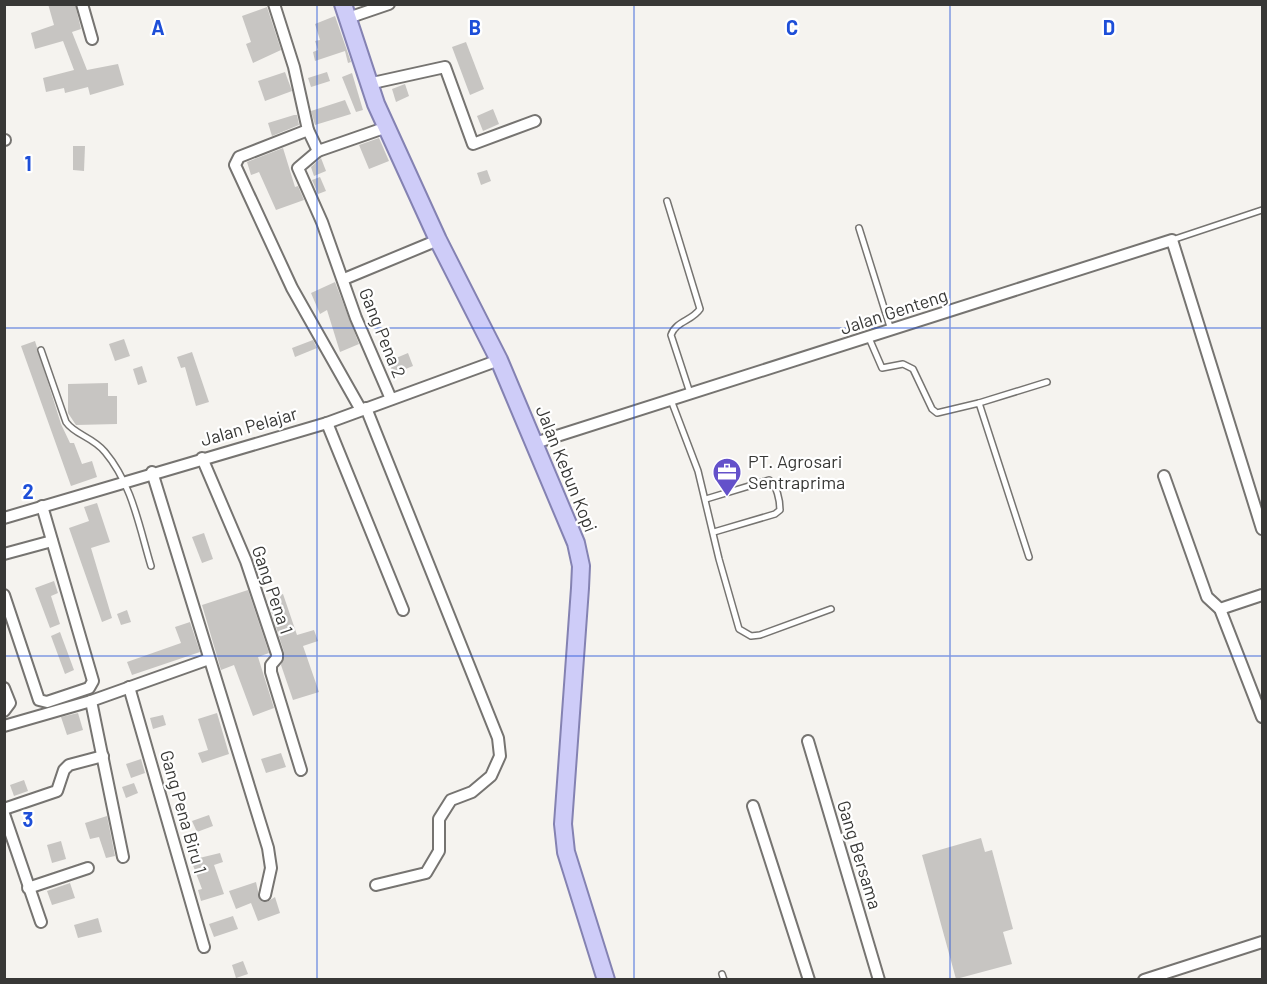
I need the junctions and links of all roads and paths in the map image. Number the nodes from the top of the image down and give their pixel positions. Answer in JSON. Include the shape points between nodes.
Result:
{"nodes":[{"id":1,"x":82,"y":4,"type":"edge"},
{"id":2,"x":274,"y":4,"type":"edge"},
{"id":3,"x":389,"y":4,"type":"edge"},
{"id":4,"x":346,"y":11,"type":"edge"},
{"id":5,"x":92,"y":39,"type":"dead end"},
{"id":6,"x":368,"y":84,"type":"junction"},
{"id":7,"x":535,"y":121,"type":"dead end"},
{"id":8,"x":387,"y":127,"type":"junction"},
{"id":9,"x":308,"y":130,"type":"junction"},
{"id":10,"x":318,"y":151,"type":"junction"},
{"id":11,"x":667,"y":201,"type":"dead end"},
{"id":12,"x":1263,"y":210,"type":"edge"},
{"id":13,"x":859,"y":228,"type":"dead end"},
{"id":14,"x":438,"y":240,"type":"junction"},
{"id":15,"x":1172,"y":240,"type":"junction"},
{"id":16,"x":344,"y":279,"type":"junction"},
{"id":17,"x":891,"y":330,"type":"junction"},
{"id":18,"x":869,"y":338,"type":"junction"},
{"id":19,"x":41,"y":350,"type":"dead end"},
{"id":20,"x":499,"y":360,"type":"junction"},
{"id":21,"x":1047,"y":382,"type":"dead end"},
{"id":22,"x":690,"y":393,"type":"junction"},
{"id":23,"x":391,"y":399,"type":"junction"},
{"id":24,"x":671,"y":400,"type":"junction"},
{"id":25,"x":980,"y":402,"type":"junction"},
{"id":26,"x":364,"y":409,"type":"junction"},
{"id":27,"x":327,"y":423,"type":"junction"},
{"id":28,"x":535,"y":442,"type":"junction"},
{"id":29,"x":202,"y":458,"type":"junction"},
{"id":30,"x":152,"y":472,"type":"junction"},
{"id":31,"x":1164,"y":476,"type":"dead end"},
{"id":32,"x":126,"y":480,"type":"junction"},
{"id":33,"x":706,"y":499,"type":"junction"},
{"id":34,"x":42,"y":507,"type":"junction"},
{"id":35,"x":4,"y":518,"type":"edge"},
{"id":36,"x":1263,"y":529,"type":"edge"},
{"id":37,"x":714,"y":532,"type":"junction"},
{"id":38,"x":52,"y":541,"type":"junction"},
{"id":39,"x":4,"y":554,"type":"edge"},
{"id":40,"x":1029,"y":557,"type":"dead end"},
{"id":41,"x":151,"y":566,"type":"dead end"},
{"id":42,"x":4,"y":595,"type":"edge"},
{"id":43,"x":1263,"y":595,"type":"edge"},
{"id":44,"x":831,"y":609,"type":"dead end"},
{"id":45,"x":1220,"y":609,"type":"junction"},
{"id":46,"x":403,"y":610,"type":"dead end"},
{"id":47,"x":209,"y":659,"type":"junction"},
{"id":48,"x":129,"y":687,"type":"junction"},
{"id":49,"x":4,"y":688,"type":"edge"},
{"id":50,"x":91,"y":701,"type":"junction"},
{"id":51,"x":4,"y":711,"type":"edge"},
{"id":52,"x":1263,"y":717,"type":"edge"},
{"id":53,"x":4,"y":726,"type":"edge"},
{"id":54,"x":808,"y":741,"type":"dead end"},
{"id":55,"x":103,"y":756,"type":"junction"},
{"id":56,"x":301,"y":770,"type":"dead end"},
{"id":57,"x":753,"y":806,"type":"dead end"},
{"id":58,"x":4,"y":809,"type":"edge"},
{"id":59,"x":4,"y":814,"type":"edge"},
{"id":60,"x":123,"y":857,"type":"dead end"},
{"id":61,"x":88,"y":868,"type":"dead end"},
{"id":62,"x":376,"y":885,"type":"dead end"},
{"id":63,"x":28,"y":888,"type":"junction"},
{"id":64,"x":265,"y":895,"type":"dead end"},
{"id":65,"x":41,"y":922,"type":"dead end"},
{"id":66,"x":1263,"y":942,"type":"edge"},
{"id":67,"x":204,"y":947,"type":"dead end"},
{"id":68,"x":1164,"y":977,"type":"edge"},
{"id":69,"x":606,"y":980,"type":"edge"},
{"id":70,"x":809,"y":980,"type":"edge"},
{"id":71,"x":879,"y":980,"type":"edge"},
{"id":72,"x":1144,"y":980,"type":"edge"}],
"edges":[{"from":1,"to":5,"type":"street"},
{"from":2,"to":9,"type":"street"},
{"from":3,"to":4,"type":"street"},
{"from":4,"to":6,"type":"main road","name":"Jalan Kebun Kopi"},
{"from":6,"to":7,"type":"street","via":[[445,67],[473,144]]},
{"from":6,"to":8,"type":"main road","name":"Jalan Kebun Kopi"},
{"from":8,"to":10,"type":"street"},
{"from":8,"to":14,"type":"main road","name":"Jalan Kebun Kopi"},
{"from":9,"to":10,"type":"street"},
{"from":9,"to":26,"type":"street","via":[[238,157],[235,165],[292,288]]},
{"from":10,"to":16,"type":"street","name":"Gang Pena 2","via":[[298,168]]},
{"from":11,"to":22,"type":"lane","via":[[700,309],[677,325],[671,335]]},
{"from":12,"to":15,"type":"lane","name":"Jalan Genteng"},
{"from":13,"to":17,"type":"lane"},
{"from":14,"to":16,"type":"street"},
{"from":14,"to":20,"type":"main road","name":"Jalan Kebun Kopi"},
{"from":15,"to":17,"type":"street","name":"Jalan Genteng"},
{"from":15,"to":36,"type":"street"},
{"from":16,"to":23,"type":"street","name":"Gang Pena 2","via":[[356,318]]},
{"from":17,"to":18,"type":"street","name":"Jalan Genteng"},
{"from":18,"to":22,"type":"street","name":"Jalan Genteng"},
{"from":18,"to":25,"type":"lane","via":[[882,368],[909,364],[937,413]]},
{"from":19,"to":32,"type":"lane","via":[[70,429],[91,437]]},
{"from":20,"to":23,"type":"street","name":"Jalan Pelajar"},
{"from":20,"to":28,"type":"main road","name":"Jalan Kebun Kopi"},
{"from":21,"to":25,"type":"lane"},
{"from":22,"to":24,"type":"street","name":"Jalan Genteng"},
{"from":23,"to":26,"type":"street","name":"Jalan Pelajar"},
{"from":24,"to":28,"type":"street","name":"Jalan Genteng"},
{"from":24,"to":33,"type":"lane"},
{"from":25,"to":40,"type":"lane"},
{"from":26,"to":27,"type":"street","name":"Jalan Pelajar"},
{"from":26,"to":62,"type":"street","via":[[473,671],[498,738],[500,756],[491,776],[472,792],[451,800],[440,819],[439,851],[426,873]]},
{"from":27,"to":29,"type":"street","name":"Jalan Pelajar"},
{"from":27,"to":46,"type":"street"},
{"from":28,"to":69,"type":"main road","name":"Jalan Kebun Kopi","via":[[576,543],[581,566],[563,824],[566,852]]},
{"from":29,"to":30,"type":"street","name":"Jalan Pelajar"},
{"from":29,"to":56,"type":"street","name":"Gang Pena 1","via":[[246,561],[277,654],[270,669]]},
{"from":30,"to":32,"type":"street","name":"Jalan Pelajar"},
{"from":30,"to":47,"type":"street"},
{"from":31,"to":45,"type":"street","via":[[1207,597]]},
{"from":32,"to":34,"type":"street","name":"Jalan Pelajar"},
{"from":32,"to":41,"type":"lane"},
{"from":33,"to":37,"type":"lane"},
{"from":33,"to":37,"type":"lane","via":[[769,480],[780,502],[780,510],[775,514]]},
{"from":34,"to":35,"type":"street","name":"Jalan Pelajar"},
{"from":34,"to":38,"type":"street"},
{"from":37,"to":44,"type":"lane","via":[[718,560],[739,629],[744,633],[760,635]]},
{"from":38,"to":39,"type":"street"},
{"from":38,"to":42,"type":"street","via":[[93,681],[89,688],[47,702],[39,700]]},
{"from":43,"to":45,"type":"street"},
{"from":45,"to":52,"type":"street"},
{"from":47,"to":48,"type":"street"},
{"from":47,"to":64,"type":"street","via":[[268,848],[271,868]]},
{"from":48,"to":50,"type":"street"},
{"from":48,"to":67,"type":"street","name":"Gang Pena Biru 1"},
{"from":49,"to":51,"type":"street","via":[[10,704]]},
{"from":50,"to":53,"type":"street"},
{"from":50,"to":55,"type":"street"},
{"from":54,"to":71,"type":"street","name":"Gang Bersama"},
{"from":55,"to":58,"type":"street","via":[[69,765],[57,791]]},
{"from":55,"to":60,"type":"street"},
{"from":57,"to":70,"type":"street"},
{"from":59,"to":63,"type":"street"},
{"from":61,"to":63,"type":"street"},
{"from":63,"to":65,"type":"street"},
{"from":66,"to":68,"type":"street"},
{"from":68,"to":72,"type":"street"}]}
